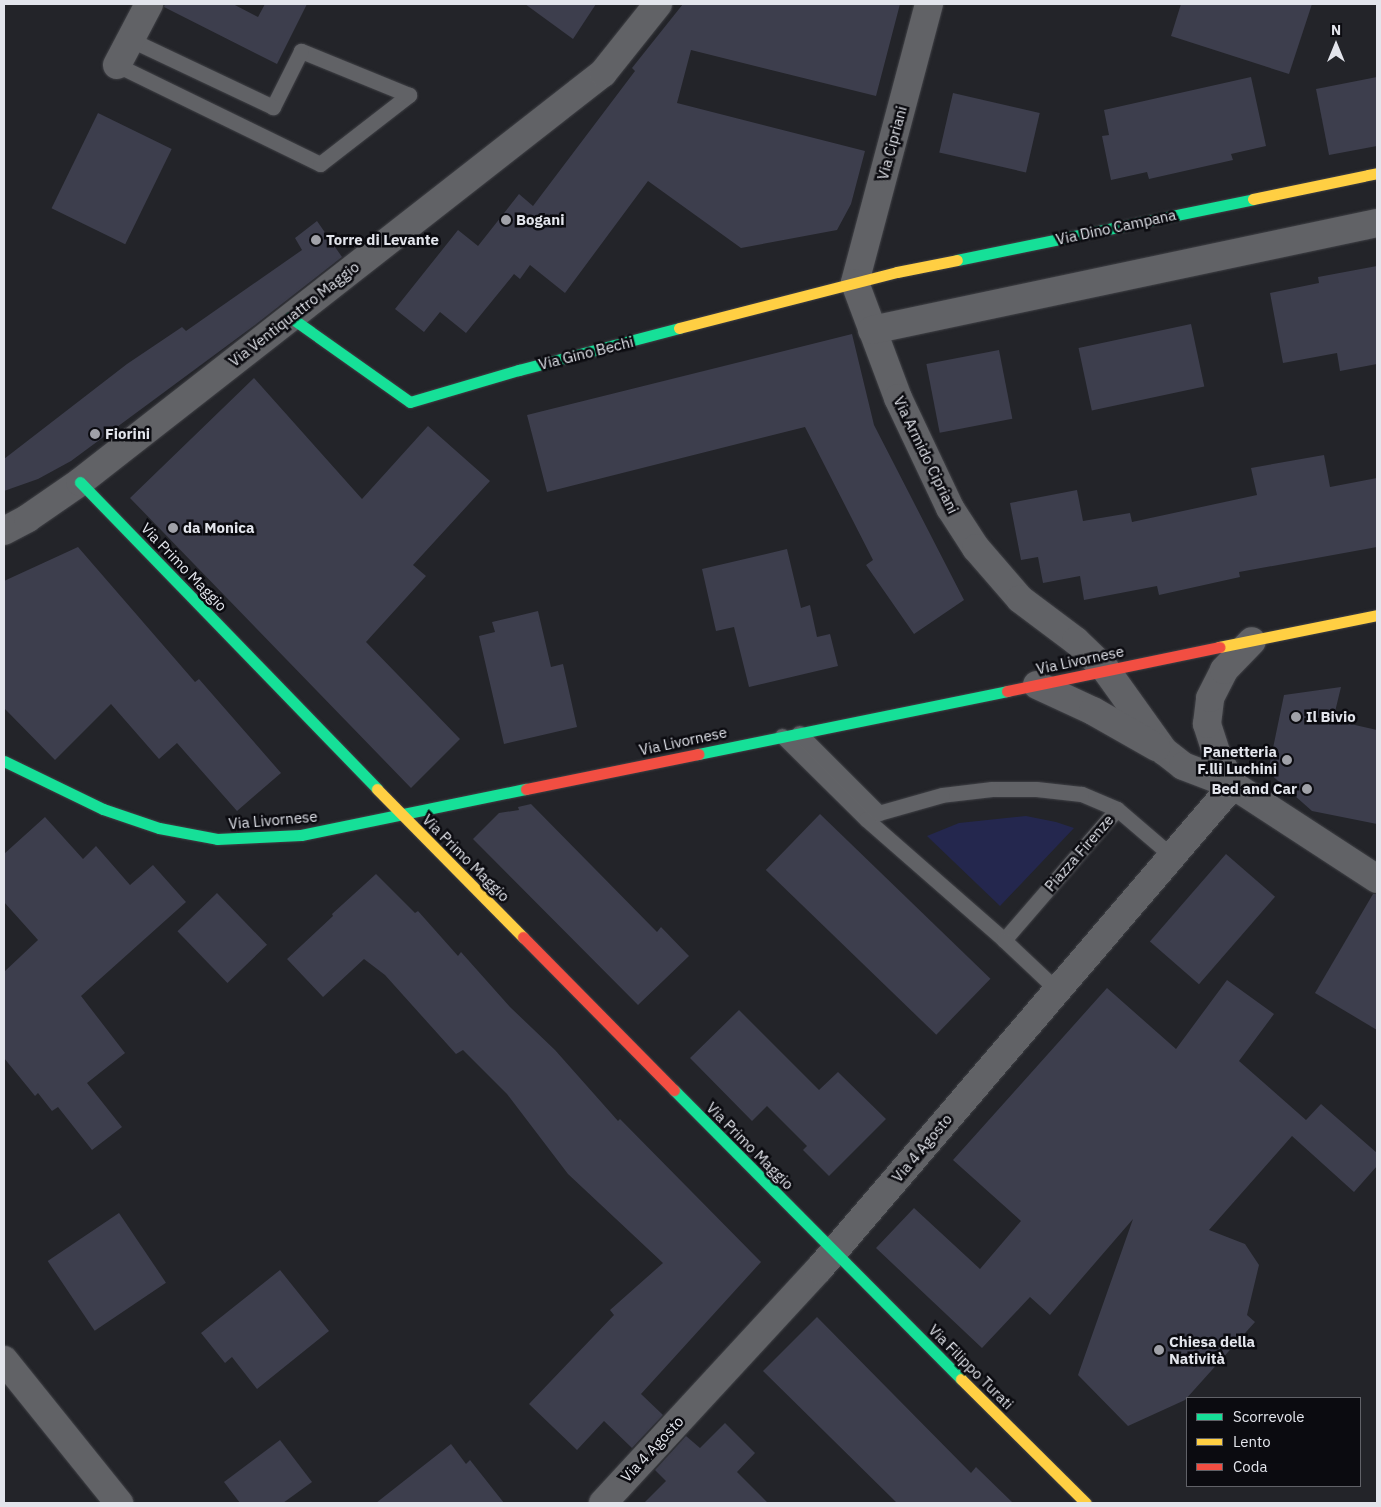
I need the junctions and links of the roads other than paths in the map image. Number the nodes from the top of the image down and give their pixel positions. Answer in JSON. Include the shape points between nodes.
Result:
{"nodes":[{"id":1,"x":149,"y":4,"type":"edge"},
{"id":2,"x":658,"y":4,"type":"edge"},
{"id":3,"x":929,"y":4,"type":"edge"},
{"id":4,"x":131,"y":40,"type":"junction"},
{"id":5,"x":117,"y":65,"type":"joint"},
{"id":6,"x":1377,"y":173,"type":"edge"},
{"id":7,"x":1377,"y":223,"type":"edge"},
{"id":8,"x":855,"y":282,"type":"junction"},
{"id":9,"x":290,"y":317,"type":"junction"},
{"id":10,"x":872,"y":330,"type":"junction"},
{"id":11,"x":80,"y":482,"type":"junction"},
{"id":12,"x":16,"y":517,"type":"edge"},
{"id":13,"x":4,"y":531,"type":"edge"},
{"id":14,"x":1377,"y":615,"type":"edge"},
{"id":15,"x":1252,"y":641,"type":"junction"},
{"id":16,"x":1106,"y":670,"type":"junction"},
{"id":17,"x":1037,"y":685,"type":"junction"},
{"id":18,"x":799,"y":732,"type":"junction"},
{"id":19,"x":782,"y":736,"type":"junction"},
{"id":20,"x":1164,"y":751,"type":"junction"},
{"id":21,"x":4,"y":761,"type":"edge"},
{"id":22,"x":1233,"y":786,"type":"junction"},
{"id":23,"x":1117,"y":809,"type":"junction"},
{"id":24,"x":403,"y":816,"type":"junction"},
{"id":25,"x":1173,"y":857,"type":"junction"},
{"id":26,"x":1377,"y":879,"type":"edge"},
{"id":27,"x":1004,"y":940,"type":"junction"},
{"id":28,"x":1056,"y":989,"type":"junction"},
{"id":29,"x":834,"y":1252,"type":"junction"},
{"id":30,"x":4,"y":1360,"type":"edge"},
{"id":31,"x":617,"y":1498,"type":"edge"},
{"id":32,"x":119,"y":1503,"type":"edge"},
{"id":33,"x":1086,"y":1503,"type":"edge"}],
"edges":[{"from":1,"to":4,"type":"street"},
{"from":2,"to":9,"type":"street","name":"Via Ventiquattro Maggio","via":[[603,73]]},
{"from":3,"to":8,"type":"street","name":"Via Cipriani"},
{"from":4,"to":5,"type":"street"},
{"from":4,"to":5,"type":"lane","via":[[273,107],[301,51],[409,95],[320,164]]},
{"from":6,"to":8,"type":"street","name":"Via Dino Campana"},
{"from":7,"to":10,"type":"street"},
{"from":8,"to":9,"type":"street","name":"Via Gino Bechi","via":[[519,370],[410,402]]},
{"from":8,"to":10,"type":"street"},
{"from":9,"to":11,"type":"street","name":"Via Ventiquattro Maggio"},
{"from":10,"to":16,"type":"street","name":"Via Armido Cipriani","via":[[925,459],[950,508],[976,548],[1020,599],[1070,636]]},
{"from":11,"to":12,"type":"street","name":"Via Ventiquattro Maggio"},
{"from":11,"to":24,"type":"street","name":"Via Primo Maggio"},
{"from":12,"to":13,"type":"street","name":"Via Ventiquattro Maggio"},
{"from":14,"to":15,"type":"street","name":"Via Livornese"},
{"from":15,"to":16,"type":"street","name":"Via Livornese"},
{"from":15,"to":22,"type":"street","via":[[1224,670],[1210,698],[1207,724],[1218,758]]},
{"from":16,"to":17,"type":"street","name":"Via Livornese"},
{"from":16,"to":20,"type":"street","name":"Via Armido Cipriani"},
{"from":17,"to":18,"type":"street","name":"Via Livornese"},
{"from":17,"to":20,"type":"street","via":[[1093,711]]},
{"from":18,"to":19,"type":"street","name":"Via Livornese"},
{"from":18,"to":23,"type":"lane","name":"Piazza Firenze","via":[[879,813],[942,795],[992,789],[1081,794]]},
{"from":19,"to":24,"type":"street","name":"Via Livornese"},
{"from":19,"to":27,"type":"lane","via":[[866,819]]},
{"from":20,"to":22,"type":"street","via":[[1183,766]]},
{"from":21,"to":24,"type":"street","name":"Via Livornese","via":[[103,809],[159,828],[217,839],[302,835]]},
{"from":22,"to":25,"type":"street","name":"Via 4 Agosto"},
{"from":22,"to":26,"type":"street"},
{"from":23,"to":25,"type":"lane"},
{"from":23,"to":27,"type":"lane","name":"Piazza Firenze"},
{"from":24,"to":29,"type":"street","name":"Via Primo Maggio"},
{"from":25,"to":28,"type":"street","name":"Via 4 Agosto"},
{"from":27,"to":28,"type":"lane"},
{"from":28,"to":29,"type":"street","name":"Via 4 Agosto"},
{"from":29,"to":31,"type":"street","name":"Via 4 Agosto"},
{"from":29,"to":33,"type":"street","name":"Via Filippo Turati"},
{"from":30,"to":32,"type":"street"}]}
